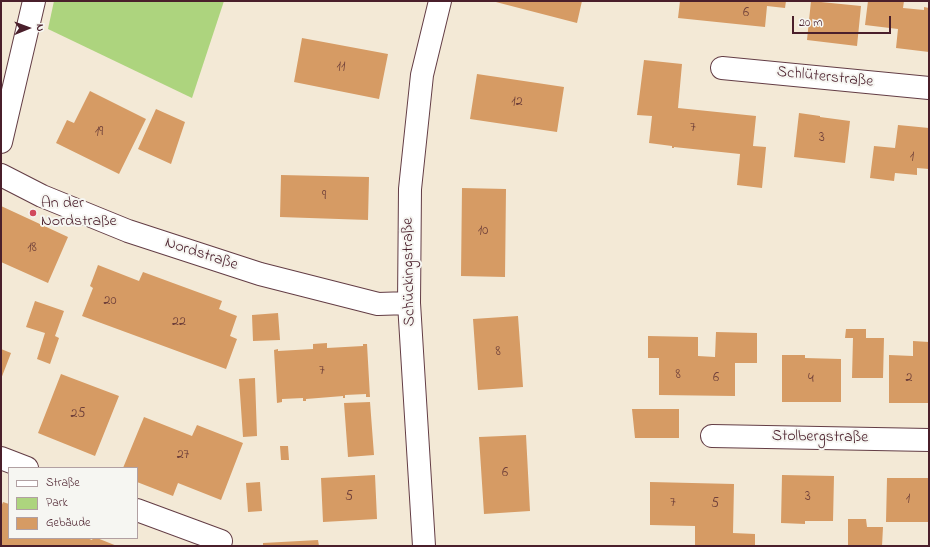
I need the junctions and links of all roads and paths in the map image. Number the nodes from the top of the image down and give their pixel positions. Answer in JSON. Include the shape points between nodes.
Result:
{"nodes":[{"id":1,"x":34,"y":1,"type":"edge"},
{"id":2,"x":440,"y":1,"type":"edge"},
{"id":3,"x":722,"y":68,"type":"dead end"},
{"id":4,"x":929,"y":88,"type":"edge"},
{"id":5,"x":1,"y":142,"type":"edge"},
{"id":6,"x":1,"y":175,"type":"edge"},
{"id":7,"x":409,"y":303,"type":"junction"},
{"id":8,"x":712,"y":436,"type":"dead end"},
{"id":9,"x":929,"y":440,"type":"edge"},
{"id":10,"x":1,"y":458,"type":"edge"},
{"id":11,"x":24,"y":467,"type":"edge"},
{"id":12,"x":138,"y":510,"type":"edge"},
{"id":13,"x":221,"y":541,"type":"dead end"},
{"id":14,"x":424,"y":546,"type":"edge"}],
"edges":[{"from":1,"to":5,"type":"street"},
{"from":2,"to":7,"type":"street","name":"Schückingstraße","via":[[422,75],[410,189]]},
{"from":3,"to":4,"type":"street","name":"Schlüterstraße"},
{"from":6,"to":7,"type":"street","name":"Nordstraße","via":[[42,196],[128,231],[260,274],[378,304]]},
{"from":7,"to":14,"type":"street","name":"Schückingstraße"},
{"from":8,"to":9,"type":"street","name":"Stolbergstraße"},
{"from":10,"to":11,"type":"street"},
{"from":12,"to":13,"type":"street"}]}
